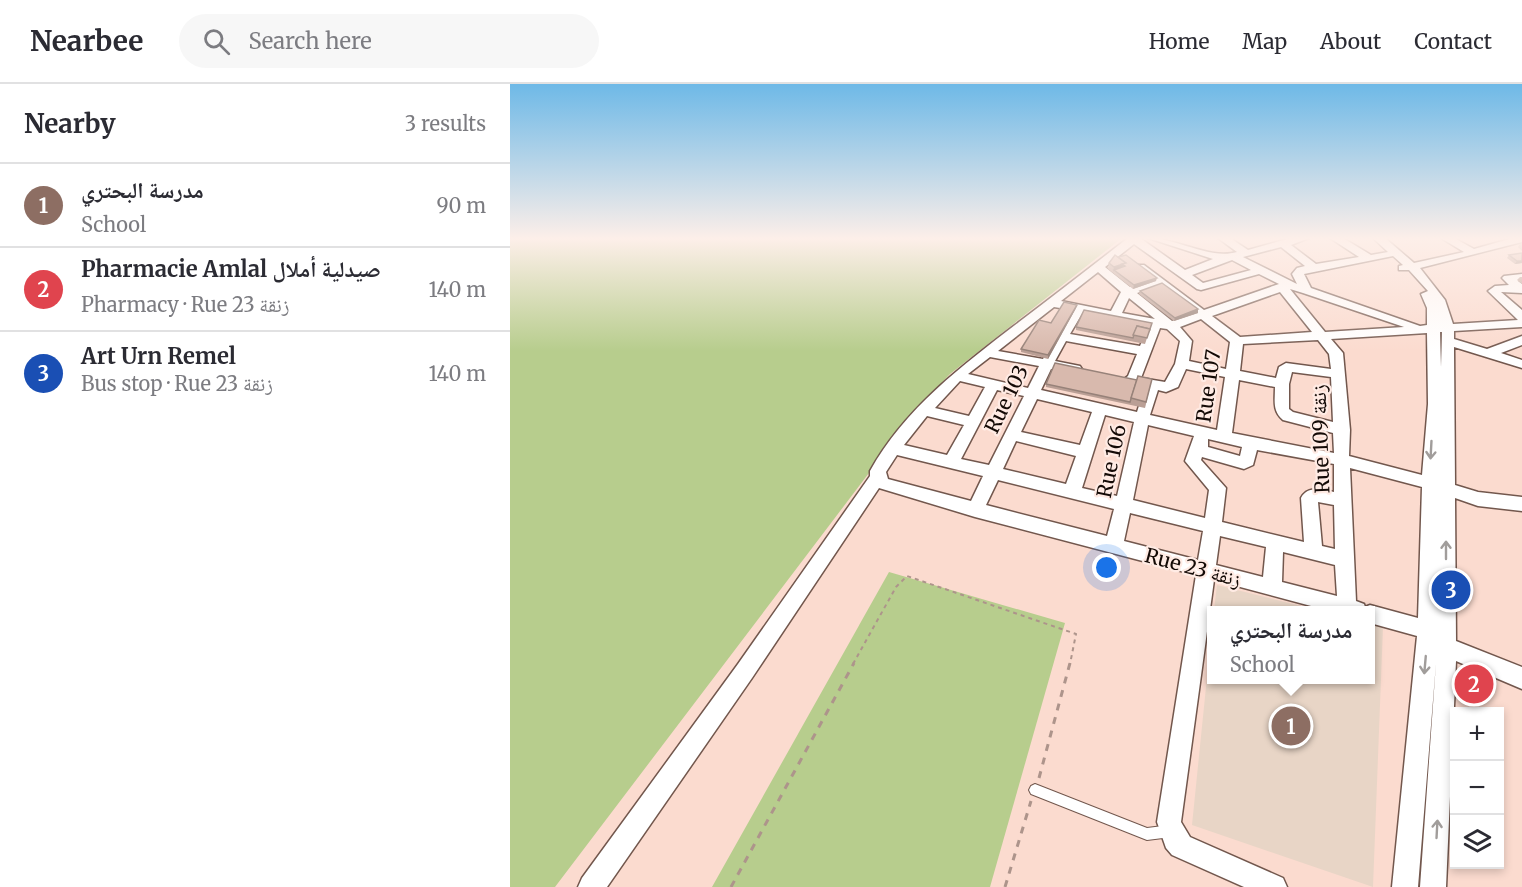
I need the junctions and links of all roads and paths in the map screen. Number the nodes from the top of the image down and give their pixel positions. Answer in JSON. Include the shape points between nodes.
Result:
{"nodes":[{"id":1,"x":1085,"y":275,"type":"edge"},
{"id":2,"x":1108,"y":275,"type":"edge"},
{"id":3,"x":1151,"y":275,"type":"edge"},
{"id":4,"x":1183,"y":275,"type":"edge"},
{"id":5,"x":1243,"y":275,"type":"edge"},
{"id":6,"x":1266,"y":275,"type":"edge"},
{"id":7,"x":1300,"y":275,"type":"edge"},
{"id":8,"x":1415,"y":275,"type":"edge"},
{"id":9,"x":1521,"y":280,"type":"edge"},
{"id":10,"x":1160,"y":282,"type":"junction"},
{"id":11,"x":1286,"y":286,"type":"junction"},
{"id":12,"x":1307,"y":291,"type":"junction"},
{"id":13,"x":1127,"y":292,"type":"junction"},
{"id":14,"x":1051,"y":303,"type":"junction"},
{"id":15,"x":1079,"y":308,"type":"junction"},
{"id":16,"x":1204,"y":314,"type":"junction"},
{"id":17,"x":1114,"y":316,"type":"junction"},
{"id":18,"x":1522,"y":318,"type":"edge"},
{"id":19,"x":1522,"y":323,"type":"edge"},
{"id":20,"x":1155,"y":324,"type":"junction"},
{"id":21,"x":1170,"y":326,"type":"junction"},
{"id":22,"x":1439,"y":332,"type":"junction"},
{"id":23,"x":1323,"y":335,"type":"junction"},
{"id":24,"x":1062,"y":336,"type":"junction"},
{"id":25,"x":1522,"y":340,"type":"edge"},
{"id":26,"x":1237,"y":341,"type":"junction"},
{"id":27,"x":1144,"y":351,"type":"junction"},
{"id":28,"x":988,"y":353,"type":"junction"},
{"id":29,"x":1489,"y":353,"type":"junction"},
{"id":30,"x":1047,"y":363,"type":"junction"},
{"id":31,"x":1182,"y":364,"type":"junction"},
{"id":32,"x":1522,"y":364,"type":"edge"},
{"id":33,"x":1090,"y":372,"type":"edge"},
{"id":34,"x":1234,"y":374,"type":"junction"},
{"id":35,"x":1338,"y":374,"type":"junction"},
{"id":36,"x":957,"y":376,"type":"junction"},
{"id":37,"x":1111,"y":376,"type":"edge"},
{"id":38,"x":1133,"y":381,"type":"junction"},
{"id":39,"x":1282,"y":384,"type":"junction"},
{"id":40,"x":993,"y":385,"type":"junction"},
{"id":41,"x":1153,"y":385,"type":"junction"},
{"id":42,"x":1032,"y":394,"type":"junction"},
{"id":43,"x":1100,"y":409,"type":"junction"},
{"id":44,"x":924,"y":410,"type":"junction"},
{"id":45,"x":1142,"y":418,"type":"junction"},
{"id":46,"x":973,"y":422,"type":"junction"},
{"id":47,"x":1341,"y":430,"type":"junction"},
{"id":48,"x":1012,"y":435,"type":"junction"},
{"id":49,"x":1224,"y":437,"type":"junction"},
{"id":50,"x":1200,"y":439,"type":"junction"},
{"id":51,"x":1250,"y":443,"type":"junction"},
{"id":52,"x":893,"y":448,"type":"junction"},
{"id":53,"x":1085,"y":452,"type":"junction"},
{"id":54,"x":1342,"y":460,"type":"junction"},
{"id":55,"x":951,"y":462,"type":"junction"},
{"id":56,"x":993,"y":473,"type":"junction"},
{"id":57,"x":883,"y":481,"type":"junction"},
{"id":58,"x":1438,"y":486,"type":"junction"},
{"id":59,"x":1072,"y":492,"type":"junction"},
{"id":60,"x":1343,"y":500,"type":"junction"},
{"id":61,"x":1522,"y":504,"type":"edge"},
{"id":62,"x":1123,"y":505,"type":"junction"},
{"id":63,"x":975,"y":510,"type":"junction"},
{"id":64,"x":1213,"y":526,"type":"junction"},
{"id":65,"x":1275,"y":542,"type":"junction"},
{"id":66,"x":1114,"y":547,"type":"junction"},
{"id":67,"x":1314,"y":552,"type":"junction"},
{"id":68,"x":1344,"y":559,"type":"junction"},
{"id":69,"x":1208,"y":571,"type":"junction"},
{"id":70,"x":1272,"y":588,"type":"junction"},
{"id":71,"x":1341,"y":606,"type":"edge"},
{"id":72,"x":1352,"y":606,"type":"edge"},
{"id":73,"x":1375,"y":615,"type":"edge"},
{"id":74,"x":1440,"y":637,"type":"junction"},
{"id":75,"x":1522,"y":678,"type":"edge"},
{"id":76,"x":1035,"y":790,"type":"junction"},
{"id":77,"x":1171,"y":831,"type":"junction"},
{"id":78,"x":591,"y":887,"type":"edge"},
{"id":79,"x":731,"y":887,"type":"edge"},
{"id":80,"x":1005,"y":887,"type":"edge"},
{"id":81,"x":1274,"y":887,"type":"edge"},
{"id":82,"x":1405,"y":887,"type":"edge"},
{"id":83,"x":1433,"y":887,"type":"edge"}],
"edges":[{"from":1,"to":14,"type":"street"},
{"from":2,"to":13,"type":"street"},
{"from":3,"to":10,"type":"street"},
{"from":4,"to":5,"type":"street","via":[[1203,287]]},
{"from":6,"to":11,"type":"street"},
{"from":7,"to":12,"type":"street"},
{"from":8,"to":22,"type":"street","via":[[1439,297],[1446,314]]},
{"from":9,"to":18,"type":"street","via":[[1494,291]]},
{"from":10,"to":13,"type":"street"},
{"from":10,"to":16,"type":"street"},
{"from":11,"to":12,"type":"street"},
{"from":11,"to":16,"type":"street"},
{"from":11,"to":23,"type":"street","name":"Rue 109 زنقة"},
{"from":12,"to":22,"type":"street"},
{"from":13,"to":17,"type":"street"},
{"from":13,"to":21,"type":"street"},
{"from":14,"to":15,"type":"street"},
{"from":14,"to":28,"type":"street"},
{"from":15,"to":17,"type":"street"},
{"from":15,"to":24,"type":"street","name":"Rue 103"},
{"from":16,"to":21,"type":"street"},
{"from":16,"to":26,"type":"street"},
{"from":17,"to":20,"type":"street"},
{"from":19,"to":22,"type":"street"},
{"from":20,"to":21,"type":"street"},
{"from":20,"to":27,"type":"street"},
{"from":21,"to":31,"type":"street","via":[[1186,341]]},
{"from":22,"to":23,"type":"street"},
{"from":22,"to":29,"type":"street"},
{"from":22,"to":58,"type":"street","via":[[1435,404]]},
{"from":23,"to":26,"type":"street"},
{"from":23,"to":35,"type":"street","name":"Rue 109 زنقة","via":[[1336,353]]},
{"from":24,"to":27,"type":"street"},
{"from":24,"to":30,"type":"street","name":"Rue 103"},
{"from":25,"to":29,"type":"street"},
{"from":26,"to":34,"type":"street","name":"Rue 107"},
{"from":27,"to":38,"type":"street"},
{"from":28,"to":30,"type":"street"},
{"from":28,"to":36,"type":"street"},
{"from":29,"to":32,"type":"street"},
{"from":30,"to":33,"type":"street"},
{"from":30,"to":42,"type":"street","name":"Rue 103"},
{"from":31,"to":34,"type":"street"},
{"from":31,"to":41,"type":"street","via":[[1173,384]]},
{"from":34,"to":39,"type":"street"},
{"from":34,"to":49,"type":"street","name":"Rue 107"},
{"from":35,"to":39,"type":"street","via":[[1289,366],[1284,369]]},
{"from":35,"to":47,"type":"street","name":"Rue 109 زنقة"},
{"from":36,"to":40,"type":"street"},
{"from":36,"to":44,"type":"street"},
{"from":37,"to":38,"type":"street"},
{"from":38,"to":41,"type":"street"},
{"from":39,"to":47,"type":"street","via":[[1285,414]]},
{"from":40,"to":42,"type":"street"},
{"from":40,"to":46,"type":"street"},
{"from":41,"to":45,"type":"street","name":"Rue 106"},
{"from":42,"to":43,"type":"street"},
{"from":42,"to":48,"type":"street","name":"Rue 103"},
{"from":43,"to":45,"type":"street"},
{"from":43,"to":53,"type":"street"},
{"from":44,"to":46,"type":"street"},
{"from":44,"to":52,"type":"street"},
{"from":45,"to":50,"type":"street"},
{"from":45,"to":62,"type":"street","name":"Rue 106"},
{"from":46,"to":55,"type":"street"},
{"from":47,"to":54,"type":"street","name":"Rue 109 زنقة"},
{"from":48,"to":53,"type":"street"},
{"from":48,"to":56,"type":"street","name":"Rue 103"},
{"from":49,"to":50,"type":"street"},
{"from":49,"to":51,"type":"street"},
{"from":50,"to":51,"type":"street","via":[[1200,451],[1244,463]]},
{"from":50,"to":64,"type":"street","via":[[1193,461],[1218,488]]},
{"from":51,"to":54,"type":"street"},
{"from":52,"to":55,"type":"street"},
{"from":52,"to":57,"type":"street","via":[[878,471]]},
{"from":53,"to":59,"type":"street"},
{"from":54,"to":58,"type":"street"},
{"from":54,"to":60,"type":"street","name":"Rue 109 زنقة"},
{"from":55,"to":56,"type":"street"},
{"from":56,"to":59,"type":"street"},
{"from":56,"to":63,"type":"street","name":"Rue 103"},
{"from":57,"to":63,"type":"street","name":"Rue 23 زنقة"},
{"from":57,"to":78,"type":"street"},
{"from":58,"to":61,"type":"street","via":[[1493,502]]},
{"from":58,"to":74,"type":"street"},
{"from":59,"to":62,"type":"street"},
{"from":60,"to":67,"type":"street","via":[[1315,495],[1309,498]]},
{"from":60,"to":68,"type":"street","name":"Rue 109 زنقة"},
{"from":62,"to":64,"type":"street"},
{"from":62,"to":66,"type":"street","name":"Rue 106"},
{"from":63,"to":66,"type":"street","name":"Rue 23 زنقة"},
{"from":64,"to":65,"type":"street"},
{"from":64,"to":69,"type":"street"},
{"from":65,"to":67,"type":"street"},
{"from":65,"to":70,"type":"street"},
{"from":66,"to":69,"type":"street","name":"Rue 23 زنقة"},
{"from":67,"to":68,"type":"street"},
{"from":68,"to":72,"type":"street","name":"Rue 109 زنقة"},
{"from":69,"to":70,"type":"street","name":"Rue 23 زنقة"},
{"from":69,"to":77,"type":"street","via":[[1169,822]]},
{"from":70,"to":71,"type":"street","name":"Rue 23 زنقة"},
{"from":73,"to":74,"type":"street"},
{"from":74,"to":75,"type":"street"},
{"from":74,"to":82,"type":"street","one_way":true},
{"from":83,"to":74,"type":"street","one_way":true},
{"from":76,"to":77,"type":"lane","via":[[1147,834]]},
{"from":76,"to":79,"type":"path","via":[[1076,634],[907,576],[896,587]]},
{"from":76,"to":80,"type":"path"},
{"from":77,"to":81,"type":"street","via":[[1181,846]]}]}
